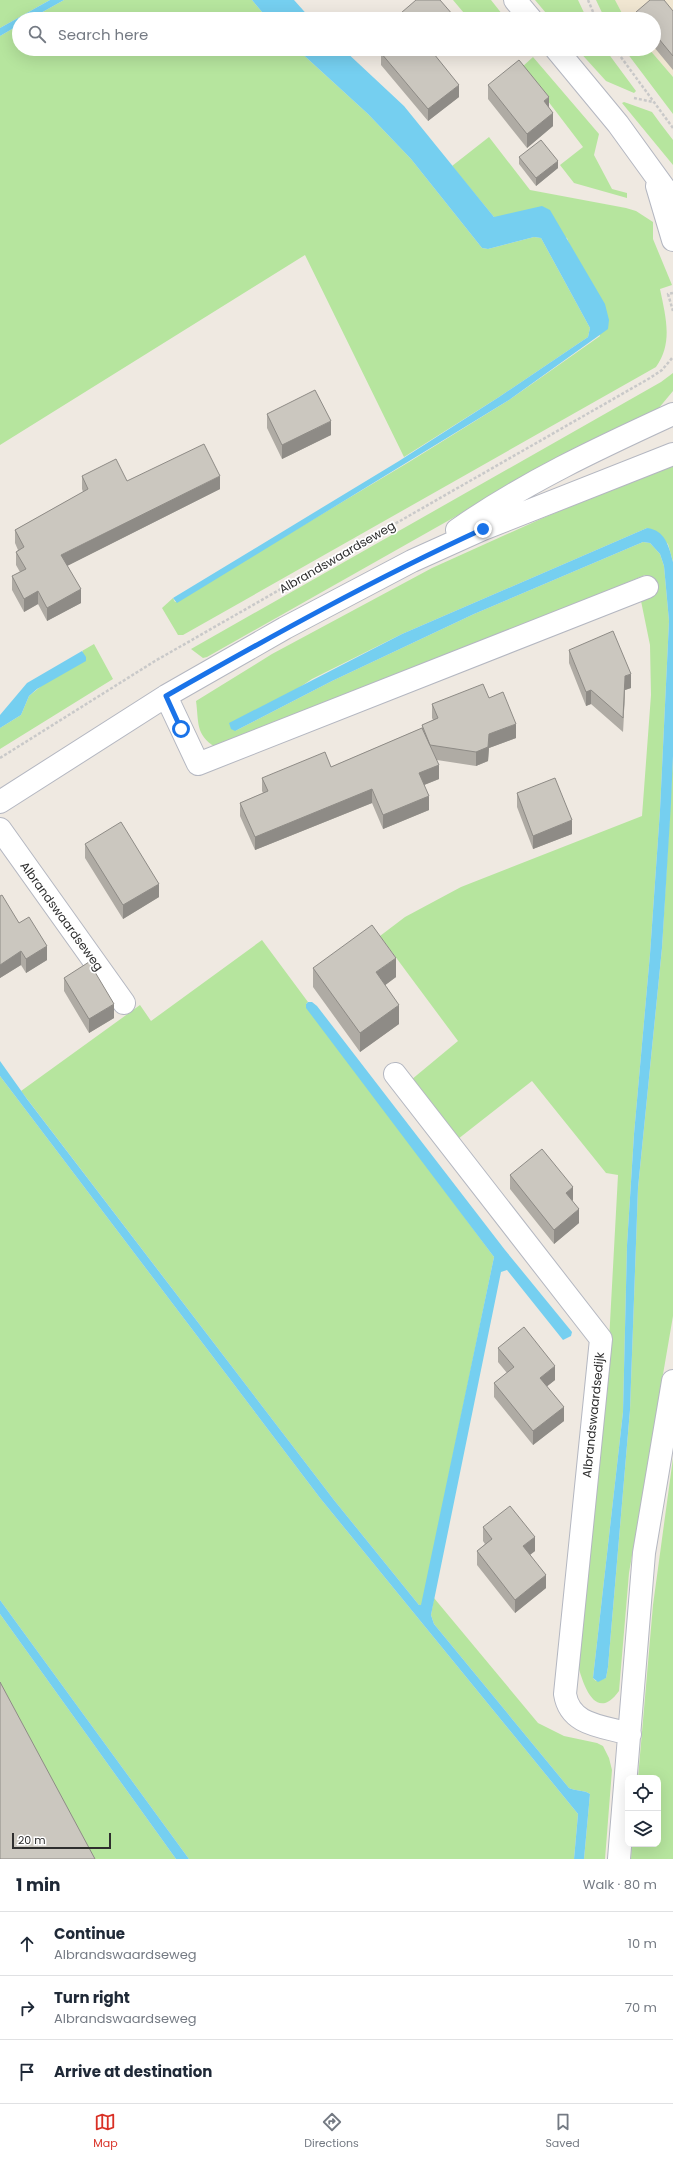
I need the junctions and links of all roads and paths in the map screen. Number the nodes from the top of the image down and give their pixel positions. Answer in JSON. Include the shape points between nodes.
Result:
{"nodes":[{"id":1,"x":515,"y":0,"type":"edge"},
{"id":2,"x":588,"y":0,"type":"edge"},
{"id":3,"x":525,"y":12,"type":"edge"},
{"id":4,"x":593,"y":12,"type":"edge"},
{"id":5,"x":562,"y":56,"type":"edge"},
{"id":6,"x":620,"y":56,"type":"edge"},
{"id":7,"x":673,"y":128,"type":"edge"},
{"id":8,"x":654,"y":175,"type":"junction"},
{"id":9,"x":673,"y":200,"type":"edge"},
{"id":10,"x":673,"y":240,"type":"edge"},
{"id":11,"x":673,"y":293,"type":"edge"},
{"id":12,"x":673,"y":311,"type":"edge"},
{"id":13,"x":673,"y":357,"type":"edge"},
{"id":14,"x":673,"y":414,"type":"edge"},
{"id":15,"x":673,"y":454,"type":"edge"},
{"id":16,"x":412,"y":561,"type":"junction"},
{"id":17,"x":647,"y":587,"type":"dead end"},
{"id":18,"x":166,"y":696,"type":"junction"},
{"id":19,"x":0,"y":758,"type":"edge"},
{"id":20,"x":0,"y":802,"type":"edge"},
{"id":21,"x":0,"y":829,"type":"edge"},
{"id":22,"x":124,"y":1003,"type":"dead end"},
{"id":23,"x":395,"y":1074,"type":"dead end"},
{"id":24,"x":673,"y":1381,"type":"edge"},
{"id":25,"x":630,"y":1734,"type":"junction"},
{"id":26,"x":619,"y":1859,"type":"edge"}],
"edges":[{"from":1,"to":3,"type":"street"},
{"from":2,"to":4,"type":"path"},
{"from":5,"to":8,"type":"street","via":[[618,124]]},
{"from":6,"to":7,"type":"path"},
{"from":8,"to":9,"type":"street"},
{"from":8,"to":10,"type":"street"},
{"from":11,"to":12,"type":"path","via":[[668,294]]},
{"from":13,"to":19,"type":"path","name":"Albrandswaardseweg","via":[[662,370],[650,378],[155,661]]},
{"from":14,"to":16,"type":"street","via":[[579,457],[477,516]]},
{"from":15,"to":16,"type":"street","via":[[483,529]]},
{"from":16,"to":18,"type":"street","via":[[285,628]]},
{"from":17,"to":18,"type":"street","via":[[198,764]]},
{"from":18,"to":20,"type":"street"},
{"from":21,"to":22,"type":"street","name":"Albrandswaardseweg"},
{"from":23,"to":25,"type":"street","name":"Albrandswaardsedijk","via":[[601,1339],[565,1694],[566,1703],[572,1714],[580,1720]]},
{"from":24,"to":25,"type":"street","via":[[644,1553]]},
{"from":25,"to":26,"type":"street"}]}
